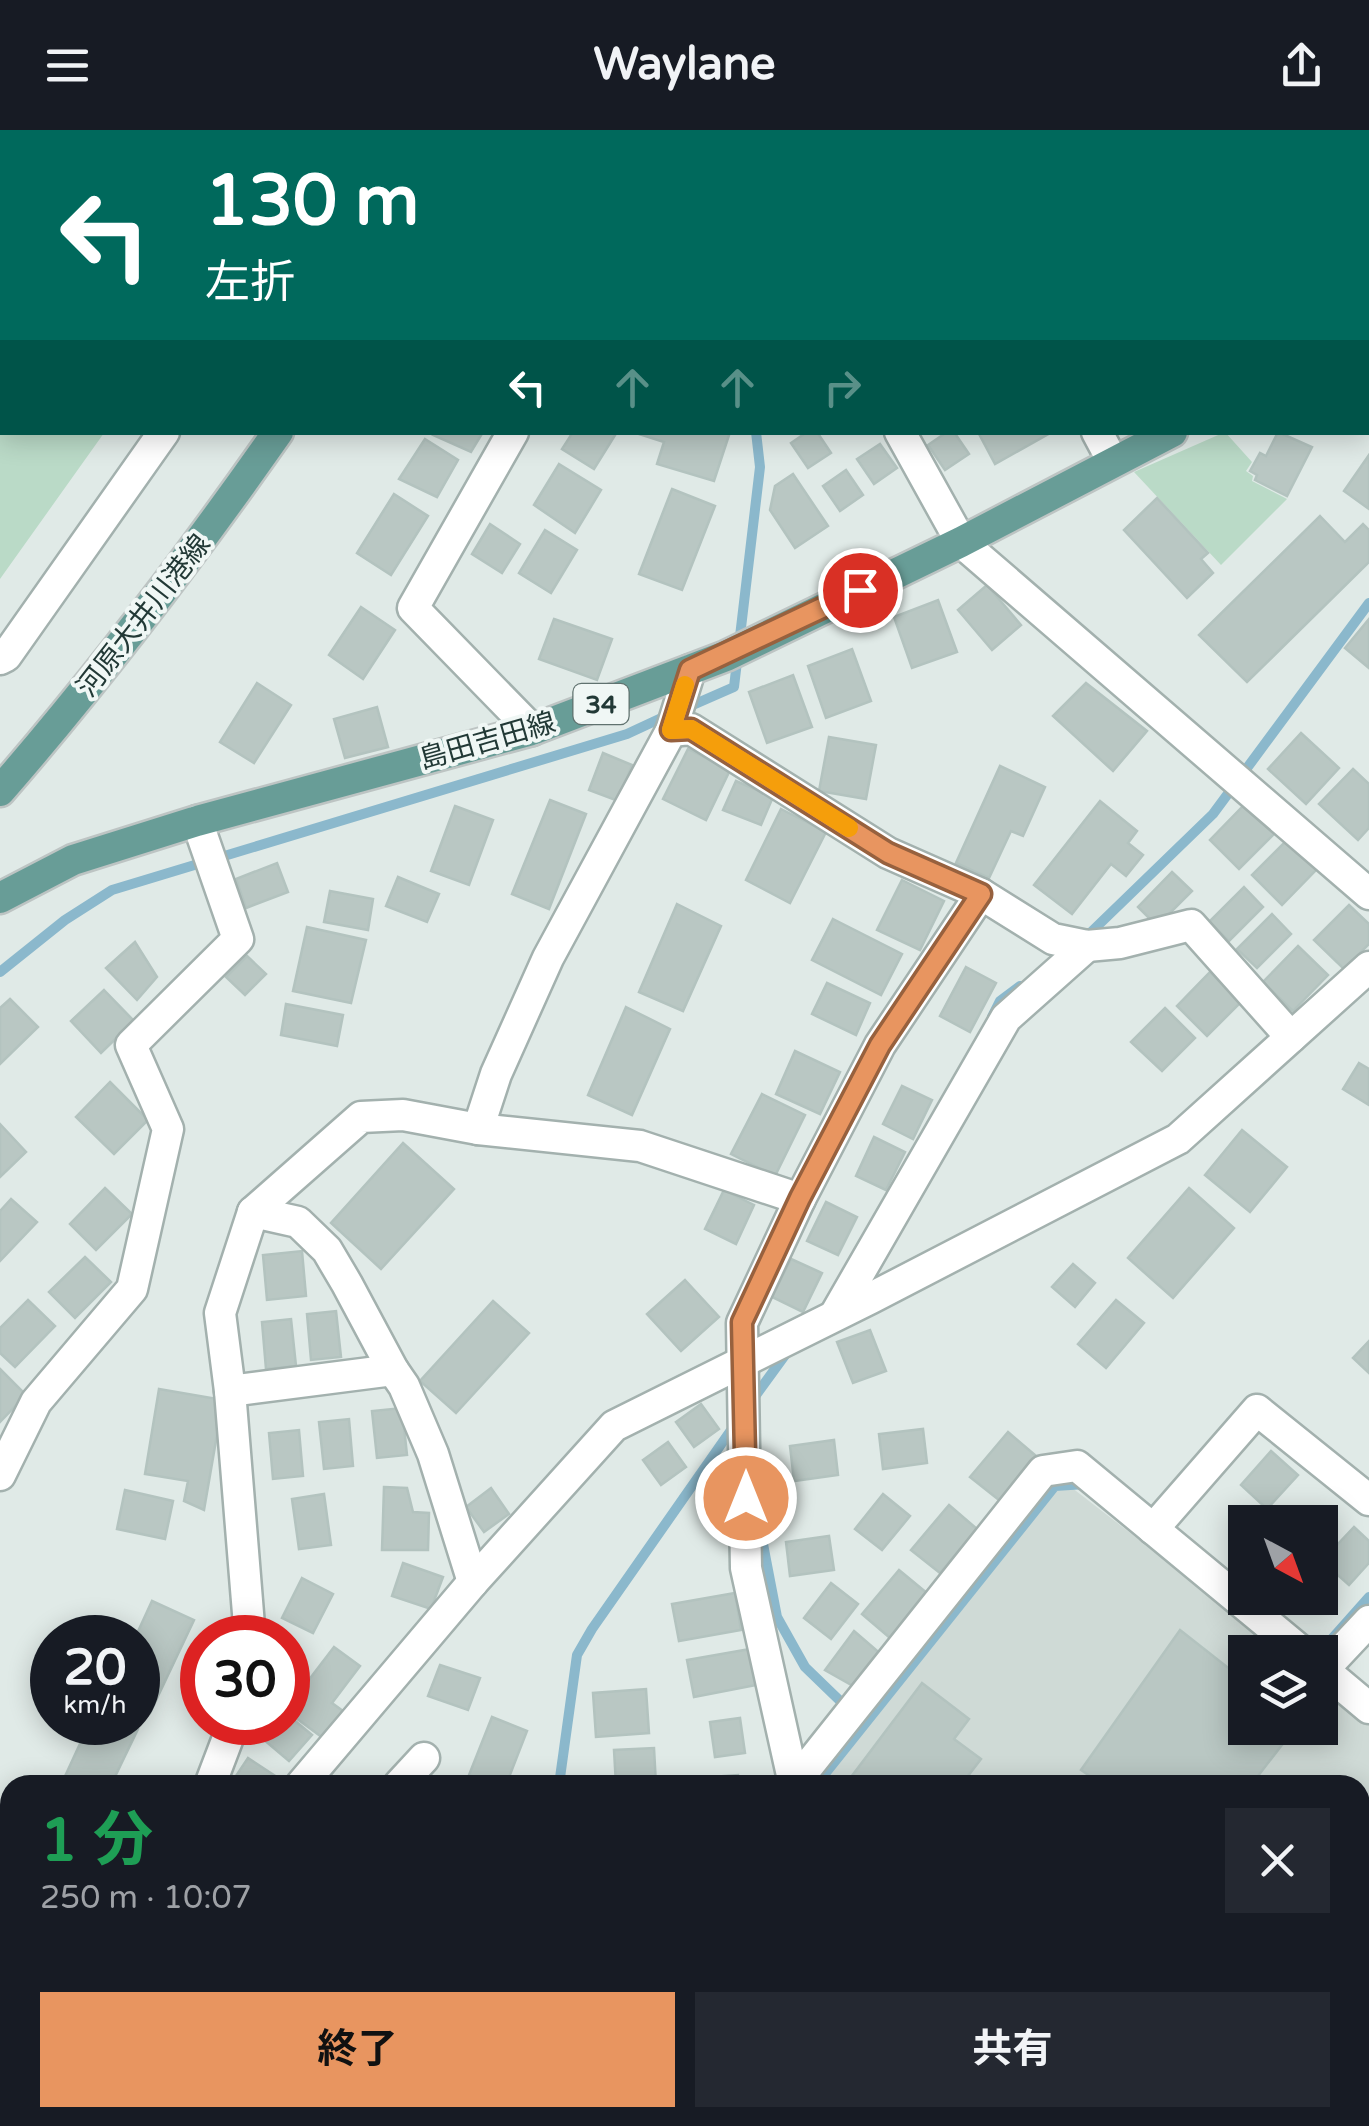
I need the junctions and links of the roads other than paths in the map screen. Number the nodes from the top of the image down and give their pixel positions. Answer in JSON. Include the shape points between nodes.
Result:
{"nodes":[{"id":1,"x":162,"y":435,"type":"edge"},
{"id":2,"x":276,"y":435,"type":"edge"},
{"id":3,"x":511,"y":435,"type":"edge"},
{"id":4,"x":902,"y":435,"type":"edge"},
{"id":5,"x":1099,"y":435,"type":"edge"},
{"id":6,"x":1166,"y":435,"type":"edge"},
{"id":7,"x":1113,"y":462,"type":"junction"},
{"id":8,"x":961,"y":542,"type":"junction"},
{"id":9,"x":0,"y":660,"type":"edge"},
{"id":10,"x":690,"y":670,"type":"junction"},
{"id":11,"x":532,"y":730,"type":"junction"},
{"id":12,"x":671,"y":730,"type":"junction"},
{"id":13,"x":0,"y":791,"type":"edge"},
{"id":14,"x":196,"y":821,"type":"junction"},
{"id":15,"x":981,"y":894,"type":"junction"},
{"id":16,"x":1369,"y":894,"type":"edge"},
{"id":17,"x":0,"y":898,"type":"edge"},
{"id":18,"x":1086,"y":946,"type":"junction"},
{"id":19,"x":1369,"y":967,"type":"edge"},
{"id":20,"x":1292,"y":1037,"type":"junction"},
{"id":21,"x":478,"y":1130,"type":"junction"},
{"id":22,"x":800,"y":1198,"type":"junction"},
{"id":23,"x":253,"y":1212,"type":"junction"},
{"id":24,"x":836,"y":1315,"type":"junction"},
{"id":25,"x":745,"y":1360,"type":"junction"},
{"id":26,"x":393,"y":1370,"type":"junction"},
{"id":27,"x":230,"y":1391,"type":"junction"},
{"id":28,"x":0,"y":1475,"type":"edge"},
{"id":29,"x":1369,"y":1500,"type":"edge"},
{"id":30,"x":1153,"y":1529,"type":"junction"},
{"id":31,"x":472,"y":1582,"type":"junction"},
{"id":32,"x":248,"y":1615,"type":"edge"},
{"id":33,"x":1369,"y":1621,"type":"edge"},
{"id":34,"x":1281,"y":1635,"type":"edge"},
{"id":35,"x":1338,"y":1645,"type":"edge"},
{"id":36,"x":1338,"y":1682,"type":"edge"},
{"id":37,"x":1369,"y":1708,"type":"edge"},
{"id":38,"x":225,"y":1745,"type":"edge"},
{"id":39,"x":424,"y":1758,"type":"dead end"},
{"id":40,"x":214,"y":1775,"type":"edge"},
{"id":41,"x":309,"y":1775,"type":"edge"},
{"id":42,"x":408,"y":1775,"type":"edge"},
{"id":43,"x":791,"y":1775,"type":"edge"},
{"id":44,"x":800,"y":1775,"type":"edge"}],
"edges":[{"from":1,"to":9,"type":"street"},
{"from":2,"to":13,"type":"main road","name":"河原大井川港線"},
{"from":3,"to":11,"type":"street","via":[[413,608]]},
{"from":4,"to":8,"type":"street"},
{"from":5,"to":7,"type":"street"},
{"from":6,"to":7,"type":"main road","name":"島田吉田線","number":"34"},
{"from":7,"to":8,"type":"main road","name":"島田吉田線","number":"34"},
{"from":8,"to":10,"type":"main road","name":"島田吉田線","number":"34"},
{"from":8,"to":16,"type":"street"},
{"from":10,"to":11,"type":"main road","name":"島田吉田線","number":"34"},
{"from":10,"to":12,"type":"street"},
{"from":11,"to":14,"type":"main road","name":"島田吉田線","number":"34"},
{"from":12,"to":15,"type":"street","via":[[691,729],[888,853]]},
{"from":12,"to":21,"type":"street","via":[[548,958]]},
{"from":14,"to":17,"type":"main road","name":"島田吉田線","number":"34","via":[[73,860]]},
{"from":14,"to":28,"type":"street","via":[[238,938],[131,1044],[168,1129],[132,1289],[36,1402]]},
{"from":15,"to":18,"type":"street","via":[[1053,939]]},
{"from":15,"to":22,"type":"street","via":[[880,1045]]},
{"from":18,"to":20,"type":"street","via":[[1191,925]]},
{"from":18,"to":24,"type":"street","via":[[1006,1018]]},
{"from":19,"to":20,"type":"street"},
{"from":20,"to":24,"type":"street","via":[[1178,1139]]},
{"from":21,"to":22,"type":"street","via":[[640,1146]]},
{"from":21,"to":23,"type":"street","via":[[403,1115],[361,1116]]},
{"from":22,"to":25,"type":"street","via":[[742,1322]]},
{"from":23,"to":26,"type":"street","via":[[298,1222],[327,1250]]},
{"from":23,"to":27,"type":"street","via":[[220,1313]]},
{"from":24,"to":25,"type":"street"},
{"from":25,"to":31,"type":"street","via":[[614,1426]]},
{"from":25,"to":43,"type":"street","via":[[746,1568]]},
{"from":26,"to":27,"type":"street"},
{"from":26,"to":31,"type":"street","via":[[433,1454]]},
{"from":27,"to":32,"type":"street"},
{"from":29,"to":30,"type":"street","via":[[1257,1410]]},
{"from":30,"to":34,"type":"street"},
{"from":30,"to":44,"type":"street","via":[[1077,1466],[1043,1471]]},
{"from":31,"to":41,"type":"street"},
{"from":33,"to":35,"type":"street"},
{"from":36,"to":37,"type":"street"},
{"from":38,"to":40,"type":"street"},
{"from":39,"to":42,"type":"street"}]}
